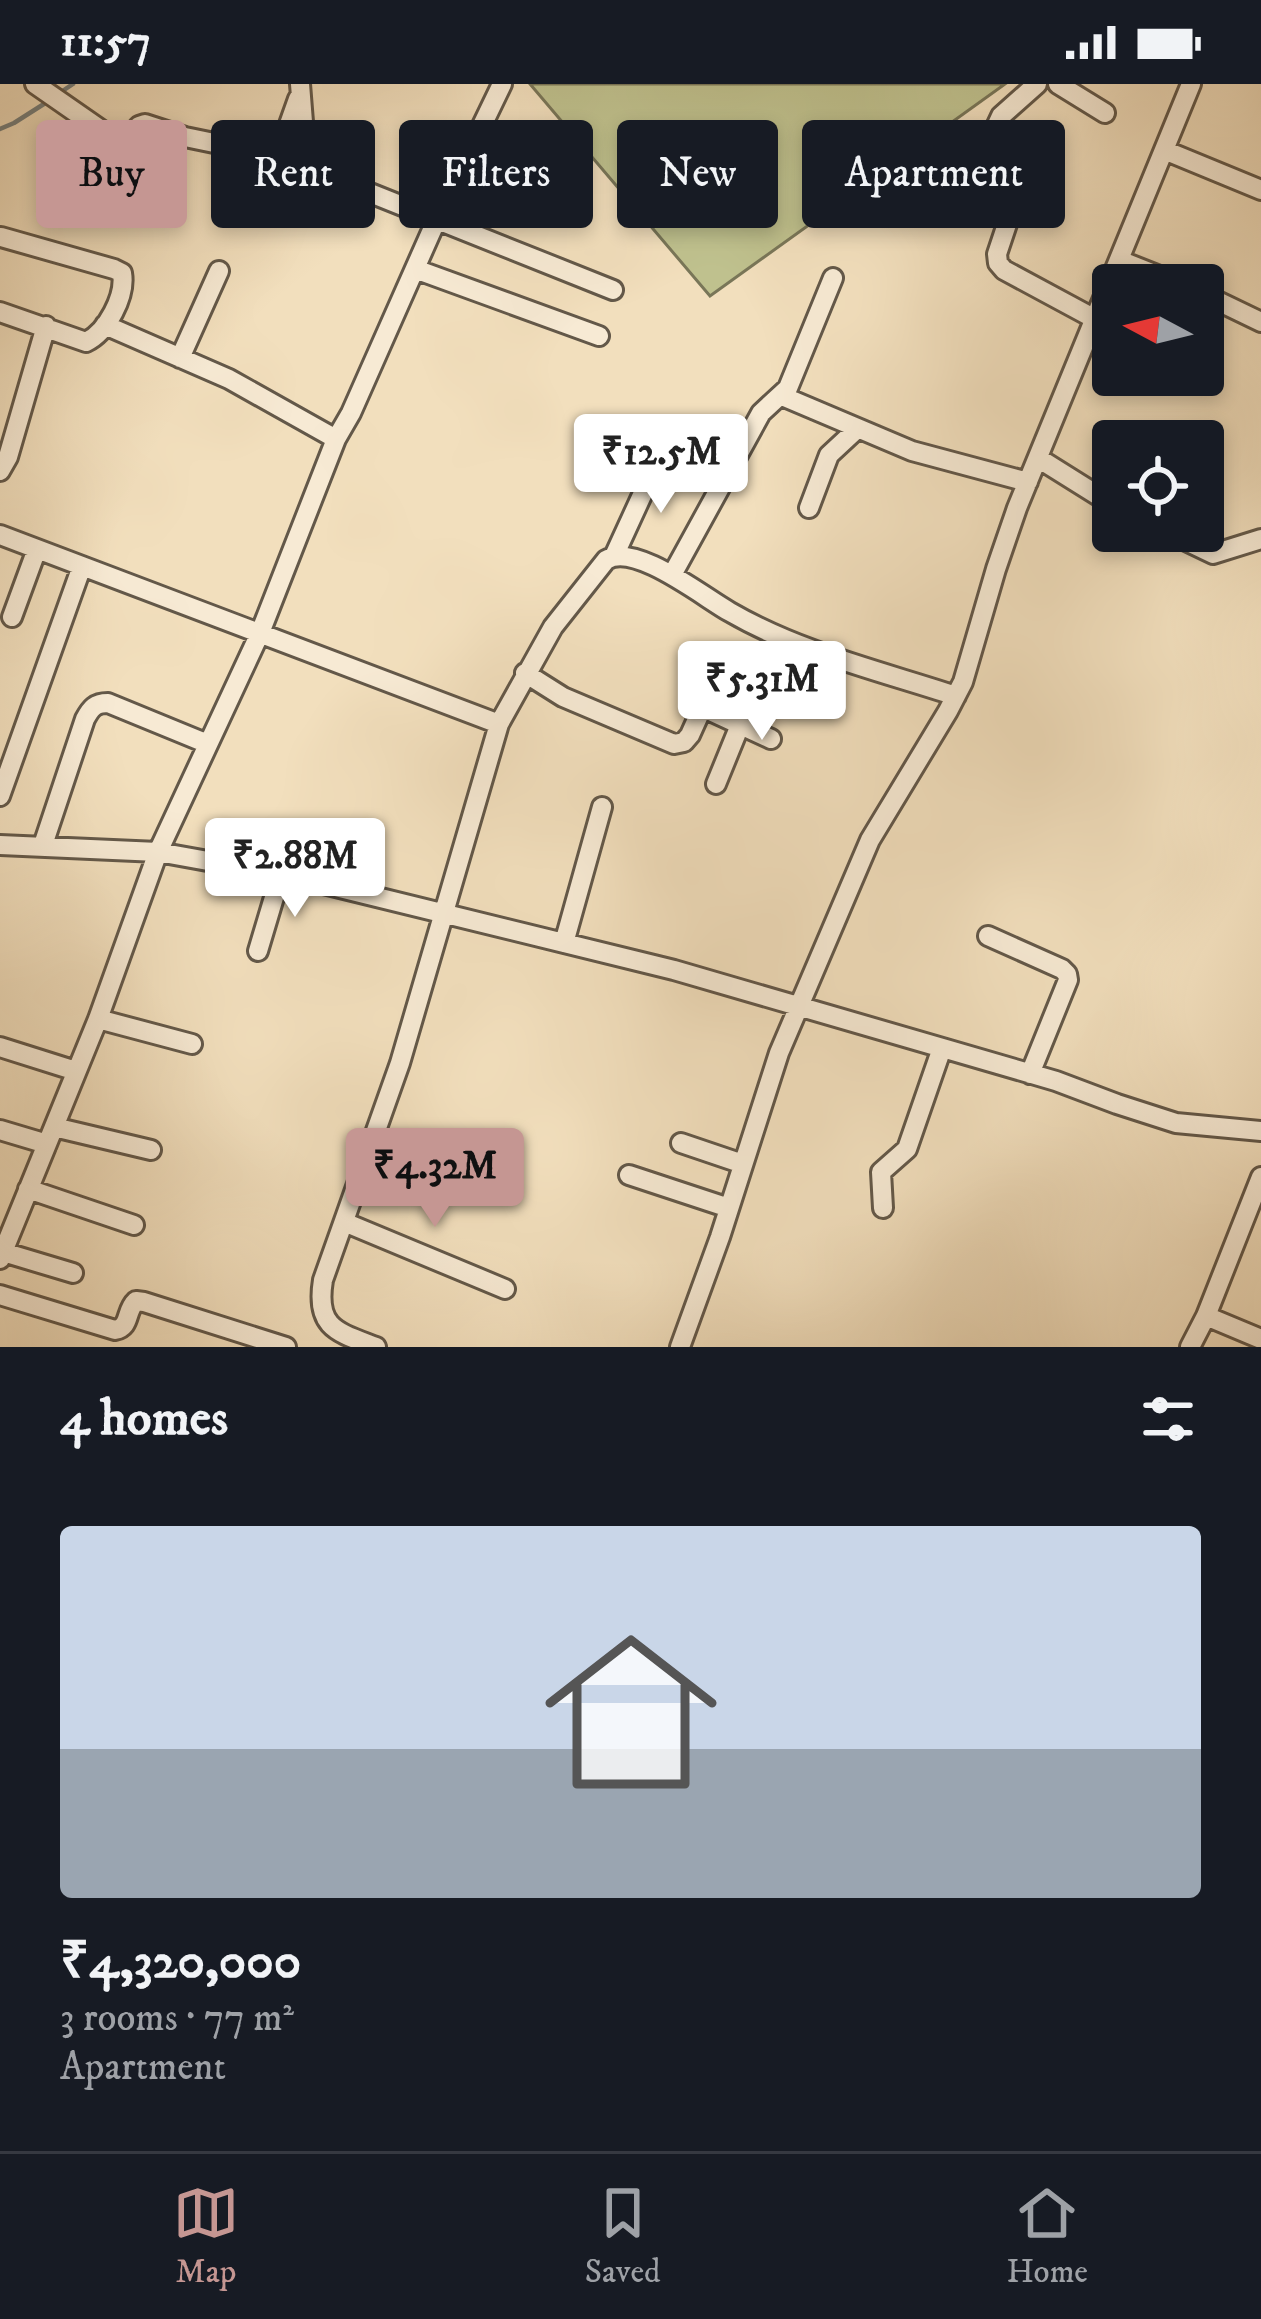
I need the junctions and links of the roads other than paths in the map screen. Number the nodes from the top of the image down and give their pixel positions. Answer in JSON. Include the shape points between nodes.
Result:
{"nodes":[{"id":1,"x":502,"y":84,"type":"edge"},
{"id":2,"x":1037,"y":84,"type":"edge"},
{"id":3,"x":1058,"y":84,"type":"edge"},
{"id":4,"x":1191,"y":84,"type":"edge"},
{"id":5,"x":301,"y":87,"type":"edge"},
{"id":6,"x":49,"y":93,"type":"edge"},
{"id":7,"x":1105,"y":113,"type":"dead end"},
{"id":8,"x":290,"y":120,"type":"edge"},
{"id":9,"x":303,"y":120,"type":"edge"},
{"id":10,"x":485,"y":120,"type":"edge"},
{"id":11,"x":999,"y":120,"type":"edge"},
{"id":12,"x":211,"y":143,"type":"edge"},
{"id":13,"x":1164,"y":150,"type":"junction"},
{"id":14,"x":1261,"y":190,"type":"edge"},
{"id":15,"x":433,"y":228,"type":"edge"},
{"id":16,"x":454,"y":228,"type":"edge"},
{"id":17,"x":1006,"y":228,"type":"edge"},
{"id":18,"x":1,"y":237,"type":"edge"},
{"id":19,"x":1119,"y":260,"type":"junction"},
{"id":20,"x":1117,"y":264,"type":"edge"},
{"id":21,"x":1129,"y":264,"type":"edge"},
{"id":22,"x":415,"y":269,"type":"junction"},
{"id":23,"x":219,"y":271,"type":"dead end"},
{"id":24,"x":832,"y":278,"type":"dead end"},
{"id":25,"x":613,"y":290,"type":"dead end"},
{"id":26,"x":1224,"y":304,"type":"edge"},
{"id":27,"x":0,"y":312,"type":"edge"},
{"id":28,"x":1092,"y":317,"type":"edge"},
{"id":29,"x":1261,"y":322,"type":"edge"},
{"id":30,"x":106,"y":325,"type":"junction"},
{"id":31,"x":46,"y":326,"type":"junction"},
{"id":32,"x":1092,"y":326,"type":"edge"},
{"id":33,"x":599,"y":336,"type":"dead end"},
{"id":34,"x":180,"y":358,"type":"junction"},
{"id":35,"x":782,"y":395,"type":"junction"},
{"id":36,"x":857,"y":429,"type":"junction"},
{"id":37,"x":336,"y":439,"type":"junction"},
{"id":38,"x":660,"y":456,"type":"dead end"},
{"id":39,"x":1038,"y":458,"type":"junction"},
{"id":40,"x":0,"y":471,"type":"edge"},
{"id":41,"x":1028,"y":482,"type":"junction"},
{"id":42,"x":1092,"y":492,"type":"edge"},
{"id":43,"x":808,"y":508,"type":"dead end"},
{"id":44,"x":0,"y":535,"type":"edge"},
{"id":45,"x":1261,"y":539,"type":"edge"},
{"id":46,"x":37,"y":549,"type":"junction"},
{"id":47,"x":1224,"y":551,"type":"edge"},
{"id":48,"x":615,"y":554,"type":"junction"},
{"id":49,"x":82,"y":566,"type":"junction"},
{"id":50,"x":672,"y":575,"type":"junction"},
{"id":51,"x":12,"y":616,"type":"dead end"},
{"id":52,"x":260,"y":633,"type":"junction"},
{"id":53,"x":722,"y":664,"type":"dead end"},
{"id":54,"x":525,"y":674,"type":"junction"},
{"id":55,"x":758,"y":681,"type":"dead end"},
{"id":56,"x":956,"y":696,"type":"junction"},
{"id":57,"x":704,"y":707,"type":"junction"},
{"id":58,"x":499,"y":724,"type":"junction"},
{"id":59,"x":740,"y":725,"type":"junction"},
{"id":60,"x":771,"y":740,"type":"dead end"},
{"id":61,"x":208,"y":744,"type":"junction"},
{"id":62,"x":716,"y":784,"type":"dead end"},
{"id":63,"x":0,"y":796,"type":"edge"},
{"id":64,"x":602,"y":807,"type":"dead end"},
{"id":65,"x":0,"y":844,"type":"edge"},
{"id":66,"x":43,"y":845,"type":"junction"},
{"id":67,"x":158,"y":852,"type":"junction"},
{"id":68,"x":281,"y":874,"type":"junction"},
{"id":69,"x":446,"y":914,"type":"junction"},
{"id":70,"x":988,"y":936,"type":"dead end"},
{"id":71,"x":564,"y":943,"type":"junction"},
{"id":72,"x":258,"y":951,"type":"dead end"},
{"id":73,"x":800,"y":1006,"type":"junction"},
{"id":74,"x":98,"y":1019,"type":"junction"},
{"id":75,"x":192,"y":1044,"type":"dead end"},
{"id":76,"x":0,"y":1047,"type":"edge"},
{"id":77,"x":942,"y":1048,"type":"junction"},
{"id":78,"x":76,"y":1071,"type":"junction"},
{"id":79,"x":1030,"y":1074,"type":"junction"},
{"id":80,"x":0,"y":1130,"type":"edge"},
{"id":81,"x":1261,"y":1131,"type":"edge"},
{"id":82,"x":50,"y":1136,"type":"junction"},
{"id":83,"x":681,"y":1142,"type":"dead end"},
{"id":84,"x":151,"y":1150,"type":"dead end"},
{"id":85,"x":743,"y":1164,"type":"junction"},
{"id":86,"x":629,"y":1175,"type":"dead end"},
{"id":87,"x":1261,"y":1177,"type":"edge"},
{"id":88,"x":28,"y":1190,"type":"junction"},
{"id":89,"x":729,"y":1208,"type":"junction"},
{"id":90,"x":883,"y":1208,"type":"dead end"},
{"id":91,"x":344,"y":1222,"type":"junction"},
{"id":92,"x":134,"y":1225,"type":"dead end"},
{"id":93,"x":2,"y":1256,"type":"edge"},
{"id":94,"x":73,"y":1273,"type":"dead end"},
{"id":95,"x":505,"y":1289,"type":"dead end"},
{"id":96,"x":0,"y":1295,"type":"edge"},
{"id":97,"x":1206,"y":1316,"type":"junction"},
{"id":98,"x":1261,"y":1339,"type":"edge"},
{"id":99,"x":335,"y":1340,"type":"edge"},
{"id":100,"x":286,"y":1347,"type":"edge"},
{"id":101,"x":376,"y":1347,"type":"edge"},
{"id":102,"x":680,"y":1347,"type":"edge"},
{"id":103,"x":1190,"y":1347,"type":"edge"}],
"edges":[{"from":1,"to":10,"type":"street"},
{"from":2,"to":11,"type":"street"},
{"from":3,"to":7,"type":"street"},
{"from":4,"to":13,"type":"street"},
{"from":5,"to":8,"type":"street"},
{"from":5,"to":9,"type":"street"},
{"from":6,"to":12,"type":"street","via":[[117,141],[145,124]]},
{"from":13,"to":14,"type":"street"},
{"from":13,"to":19,"type":"street"},
{"from":15,"to":22,"type":"street"},
{"from":16,"to":25,"type":"street"},
{"from":17,"to":28,"type":"street","via":[[998,254],[1004,270]]},
{"from":18,"to":30,"type":"street","via":[[122,273]]},
{"from":19,"to":20,"type":"street"},
{"from":19,"to":21,"type":"street"},
{"from":22,"to":33,"type":"street"},
{"from":22,"to":37,"type":"street"},
{"from":23,"to":34,"type":"street"},
{"from":24,"to":35,"type":"street"},
{"from":26,"to":29,"type":"street"},
{"from":27,"to":31,"type":"street"},
{"from":30,"to":31,"type":"street","via":[[86,342]]},
{"from":30,"to":34,"type":"street"},
{"from":31,"to":40,"type":"street"},
{"from":32,"to":39,"type":"street"},
{"from":34,"to":37,"type":"street"},
{"from":35,"to":36,"type":"street"},
{"from":35,"to":50,"type":"street","via":[[761,413]]},
{"from":36,"to":41,"type":"street"},
{"from":36,"to":43,"type":"street","via":[[829,455]]},
{"from":37,"to":52,"type":"street"},
{"from":38,"to":48,"type":"street"},
{"from":39,"to":41,"type":"street"},
{"from":39,"to":42,"type":"street"},
{"from":41,"to":56,"type":"street"},
{"from":44,"to":46,"type":"street"},
{"from":45,"to":47,"type":"street"},
{"from":46,"to":49,"type":"street"},
{"from":46,"to":51,"type":"street"},
{"from":48,"to":50,"type":"street"},
{"from":48,"to":54,"type":"street","via":[[569,604]]},
{"from":49,"to":52,"type":"street"},
{"from":49,"to":63,"type":"street"},
{"from":50,"to":56,"type":"street","via":[[778,638]]},
{"from":52,"to":58,"type":"street"},
{"from":52,"to":61,"type":"street"},
{"from":53,"to":57,"type":"street"},
{"from":54,"to":57,"type":"street","via":[[674,744],[684,742]]},
{"from":54,"to":58,"type":"street"},
{"from":55,"to":59,"type":"street"},
{"from":56,"to":73,"type":"street","via":[[870,840]]},
{"from":57,"to":59,"type":"street"},
{"from":58,"to":69,"type":"street"},
{"from":59,"to":60,"type":"street"},
{"from":59,"to":62,"type":"street"},
{"from":61,"to":66,"type":"street","via":[[108,703],[92,707]]},
{"from":61,"to":67,"type":"street"},
{"from":64,"to":71,"type":"street"},
{"from":65,"to":66,"type":"street"},
{"from":66,"to":67,"type":"street"},
{"from":67,"to":68,"type":"street"},
{"from":67,"to":74,"type":"street"},
{"from":68,"to":69,"type":"street"},
{"from":68,"to":72,"type":"street"},
{"from":69,"to":71,"type":"street"},
{"from":69,"to":91,"type":"street"},
{"from":70,"to":79,"type":"street","via":[[1067,974]]},
{"from":71,"to":73,"type":"street"},
{"from":73,"to":77,"type":"street"},
{"from":73,"to":85,"type":"street"},
{"from":74,"to":75,"type":"street"},
{"from":74,"to":78,"type":"street"},
{"from":76,"to":78,"type":"street"},
{"from":77,"to":79,"type":"street"},
{"from":77,"to":90,"type":"street","via":[[908,1149],[881,1172]]},
{"from":78,"to":82,"type":"street"},
{"from":79,"to":81,"type":"street","via":[[1176,1123]]},
{"from":80,"to":82,"type":"street"},
{"from":82,"to":84,"type":"street"},
{"from":82,"to":88,"type":"street"},
{"from":83,"to":85,"type":"street"},
{"from":85,"to":89,"type":"street"},
{"from":86,"to":89,"type":"street"},
{"from":87,"to":97,"type":"street"},
{"from":88,"to":92,"type":"street"},
{"from":88,"to":93,"type":"street"},
{"from":89,"to":102,"type":"street"},
{"from":91,"to":95,"type":"street"},
{"from":91,"to":99,"type":"street","via":[[321,1294]]},
{"from":93,"to":94,"type":"street"},
{"from":96,"to":100,"type":"street","via":[[89,1330],[122,1329],[130,1306],[144,1302]]},
{"from":97,"to":98,"type":"street"},
{"from":97,"to":103,"type":"street"},
{"from":99,"to":101,"type":"street"}]}
